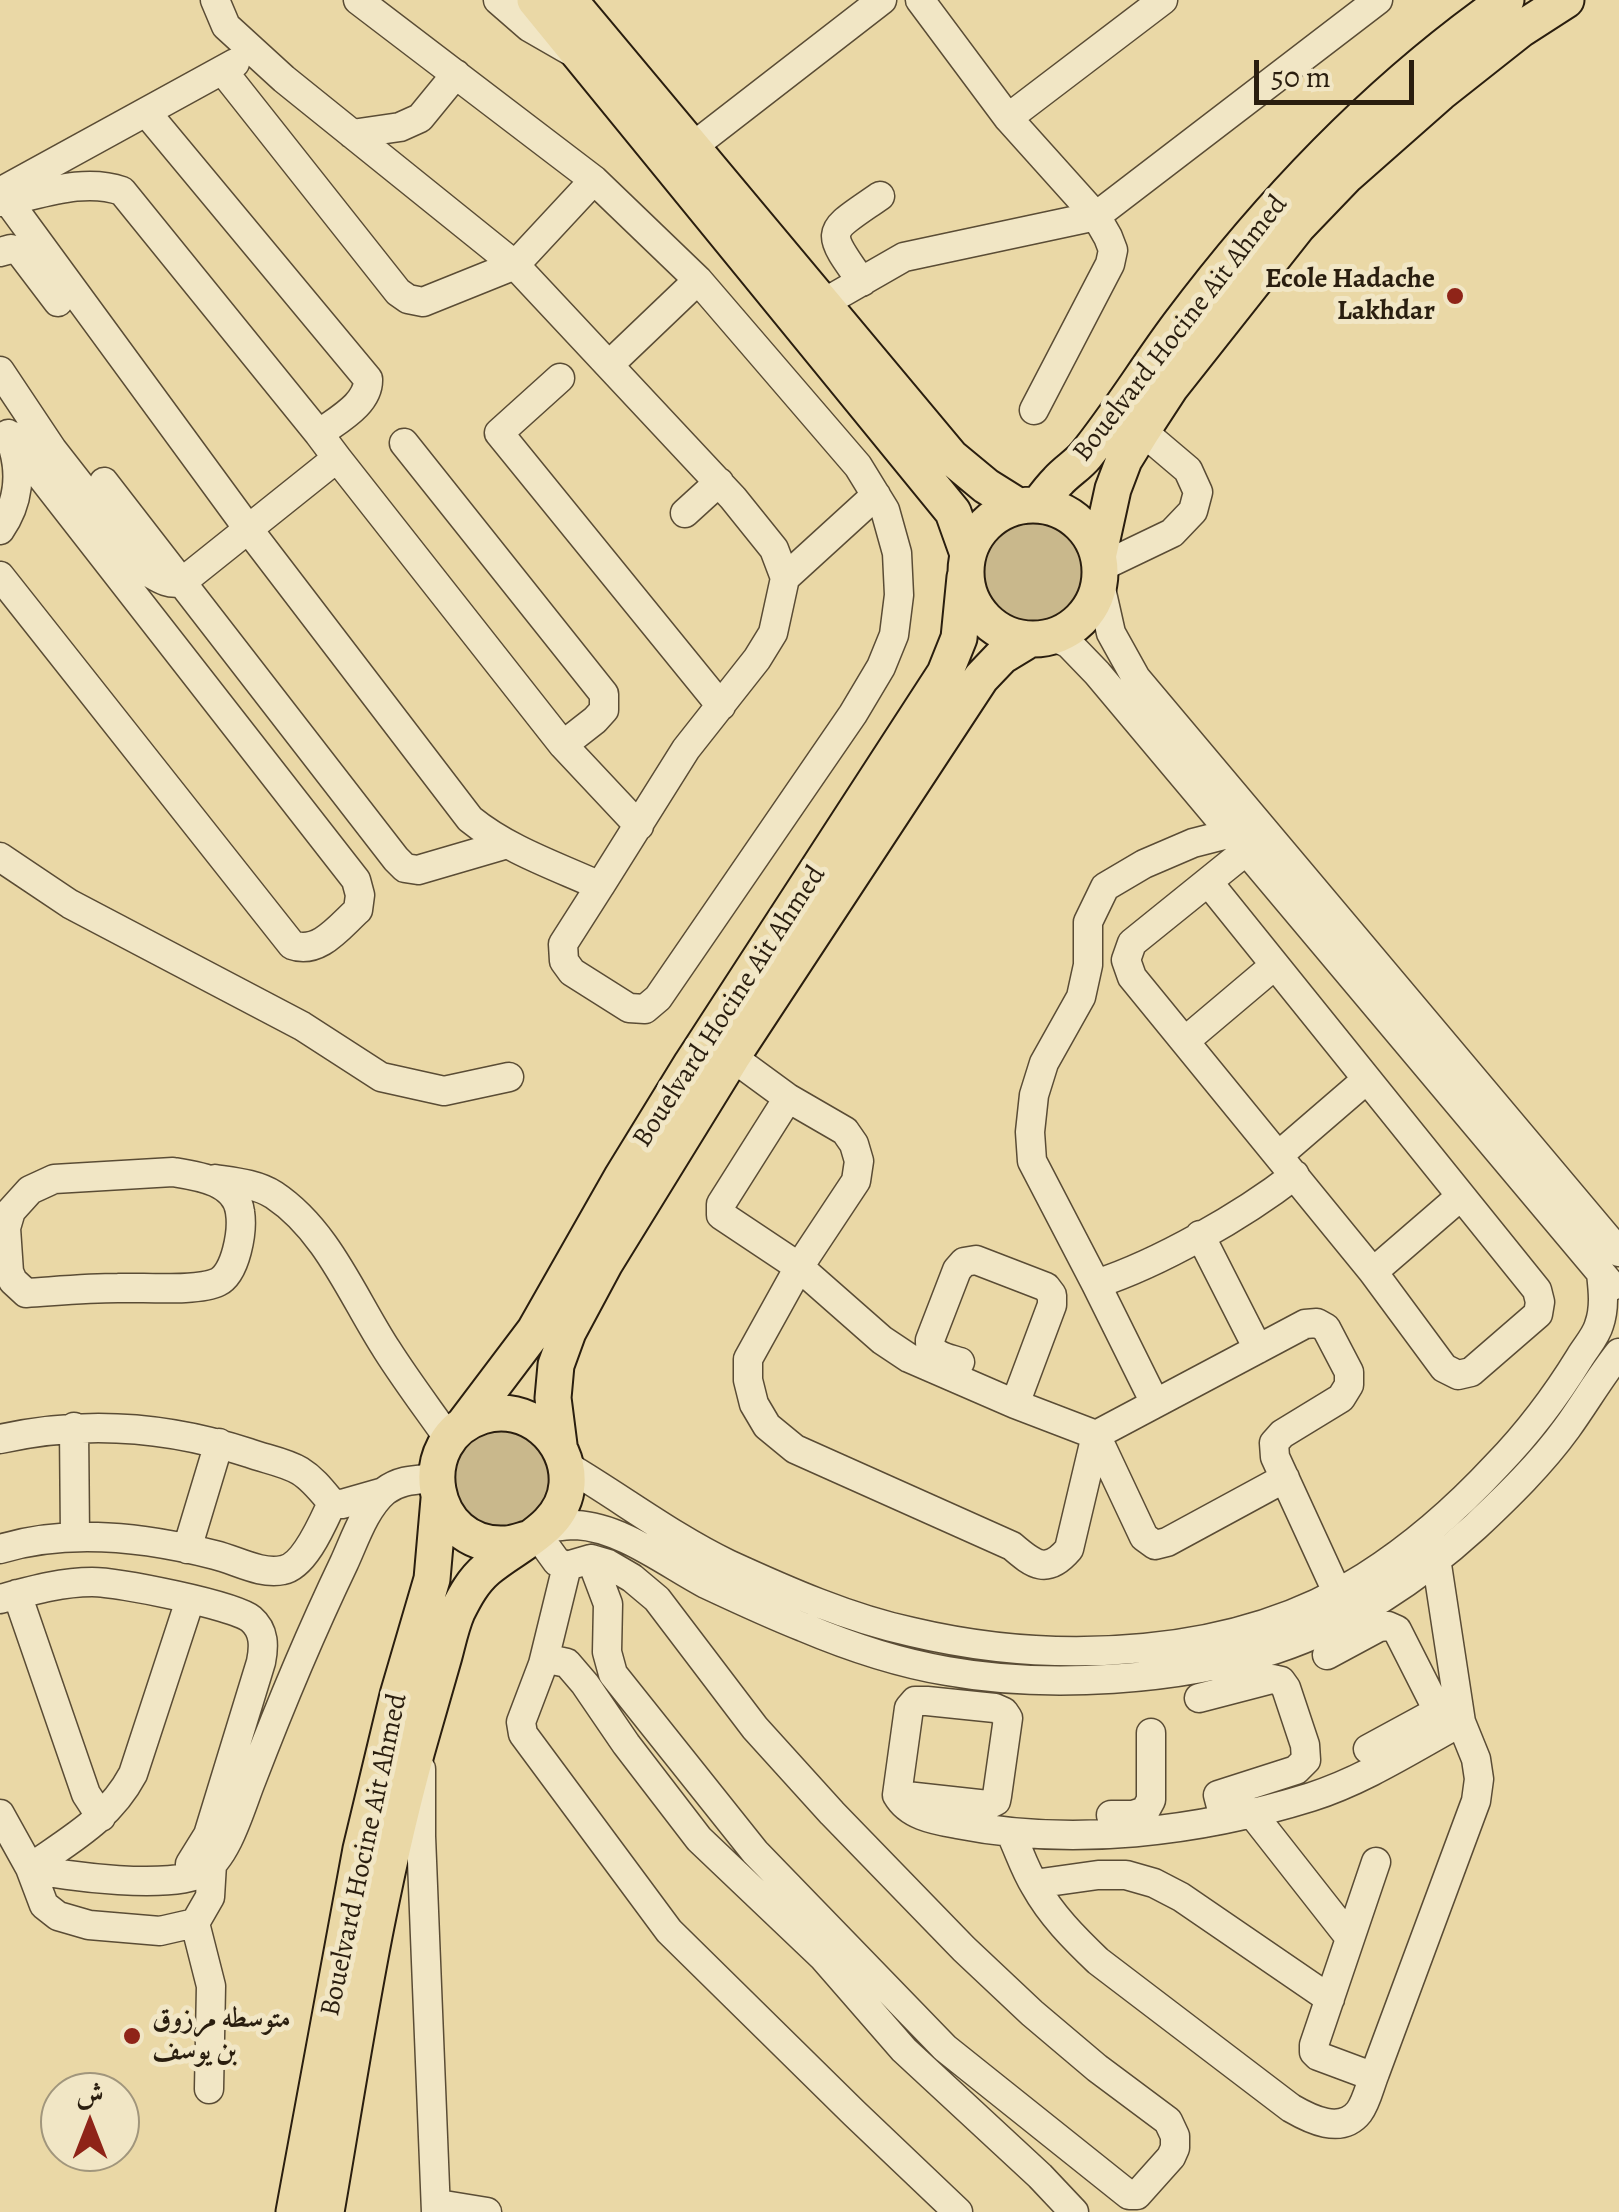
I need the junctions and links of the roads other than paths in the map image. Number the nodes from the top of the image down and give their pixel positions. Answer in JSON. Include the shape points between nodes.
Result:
{"nodes":[{"id":1,"x":215,"y":0,"type":"edge"},
{"id":2,"x":358,"y":0,"type":"edge"},
{"id":3,"x":498,"y":0,"type":"edge"},
{"id":4,"x":536,"y":0,"type":"edge"},
{"id":5,"x":569,"y":0,"type":"edge"},
{"id":6,"x":882,"y":0,"type":"edge"},
{"id":7,"x":920,"y":0,"type":"edge"},
{"id":8,"x":1163,"y":0,"type":"edge"},
{"id":9,"x":1378,"y":0,"type":"edge"},
{"id":10,"x":1506,"y":0,"type":"edge"},
{"id":11,"x":1566,"y":0,"type":"edge"},
{"id":12,"x":252,"y":50,"type":"junction"},
{"id":13,"x":583,"y":58,"type":"junction"},
{"id":14,"x":223,"y":71,"type":"junction"},
{"id":15,"x":456,"y":74,"type":"junction"},
{"id":16,"x":146,"y":112,"type":"junction"},
{"id":17,"x":1008,"y":118,"type":"junction"},
{"id":18,"x":352,"y":134,"type":"junction"},
{"id":19,"x":691,"y":148,"type":"junction"},
{"id":20,"x":594,"y":180,"type":"junction"},
{"id":21,"x":880,"y":196,"type":"dead end"},
{"id":22,"x":2,"y":199,"type":"edge"},
{"id":23,"x":1096,"y":216,"type":"junction"},
{"id":24,"x":0,"y":252,"type":"edge"},
{"id":25,"x":516,"y":265,"type":"junction"},
{"id":26,"x":698,"y":280,"type":"junction"},
{"id":27,"x":862,"y":282,"type":"junction"},
{"id":28,"x":822,"y":304,"type":"junction"},
{"id":29,"x":609,"y":364,"type":"junction"},
{"id":30,"x":0,"y":371,"type":"edge"},
{"id":31,"x":560,"y":378,"type":"dead end"},
{"id":32,"x":138,"y":406,"type":"dead end"},
{"id":33,"x":1034,"y":410,"type":"dead end"},
{"id":34,"x":4,"y":428,"type":"edge"},
{"id":35,"x":1142,"y":430,"type":"junction"},
{"id":36,"x":320,"y":434,"type":"junction"},
{"id":37,"x":404,"y":443,"type":"dead end"},
{"id":38,"x":52,"y":449,"type":"junction"},
{"id":39,"x":337,"y":458,"type":"junction"},
{"id":40,"x":104,"y":482,"type":"dead end"},
{"id":41,"x":718,"y":482,"type":"junction"},
{"id":42,"x":876,"y":496,"type":"junction"},
{"id":43,"x":1028,"y":505,"type":"junction"},
{"id":44,"x":685,"y":514,"type":"dead end"},
{"id":45,"x":0,"y":530,"type":"edge"},
{"id":46,"x":249,"y":530,"type":"junction"},
{"id":47,"x":967,"y":566,"type":"junction"},
{"id":48,"x":1099,"y":569,"type":"junction"},
{"id":49,"x":0,"y":576,"type":"edge"},
{"id":50,"x":785,"y":578,"type":"junction"},
{"id":51,"x":182,"y":582,"type":"junction"},
{"id":52,"x":1042,"y":638,"type":"junction"},
{"id":53,"x":720,"y":706,"type":"junction"},
{"id":54,"x":563,"y":745,"type":"junction"},
{"id":55,"x":639,"y":826,"type":"junction"},
{"id":56,"x":1239,"y":842,"type":"junction"},
{"id":57,"x":507,"y":844,"type":"junction"},
{"id":58,"x":0,"y":857,"type":"edge"},
{"id":59,"x":1208,"y":883,"type":"junction"},
{"id":60,"x":600,"y":886,"type":"junction"},
{"id":61,"x":1275,"y":965,"type":"junction"},
{"id":62,"x":1185,"y":1042,"type":"junction"},
{"id":63,"x":732,"y":1056,"type":"junction"},
{"id":64,"x":509,"y":1077,"type":"dead end"},
{"id":65,"x":1366,"y":1080,"type":"junction"},
{"id":66,"x":788,"y":1098,"type":"junction"},
{"id":67,"x":1287,"y":1165,"type":"junction"},
{"id":68,"x":205,"y":1177,"type":"junction"},
{"id":69,"x":1460,"y":1196,"type":"junction"},
{"id":70,"x":1200,"y":1235,"type":"junction"},
{"id":71,"x":1610,"y":1263,"type":"edge"},
{"id":72,"x":799,"y":1267,"type":"junction"},
{"id":73,"x":1373,"y":1272,"type":"junction"},
{"id":74,"x":1096,"y":1284,"type":"junction"},
{"id":75,"x":1619,"y":1295,"type":"edge"},
{"id":76,"x":1258,"y":1348,"type":"junction"},
{"id":77,"x":1619,"y":1353,"type":"edge"},
{"id":78,"x":1018,"y":1395,"type":"junction"},
{"id":79,"x":1154,"y":1403,"type":"junction"},
{"id":80,"x":74,"y":1427,"type":"junction"},
{"id":81,"x":456,"y":1432,"type":"junction"},
{"id":82,"x":1096,"y":1435,"type":"junction"},
{"id":83,"x":0,"y":1439,"type":"edge"},
{"id":84,"x":220,"y":1444,"type":"junction"},
{"id":85,"x":563,"y":1456,"type":"junction"},
{"id":86,"x":1285,"y":1478,"type":"junction"},
{"id":87,"x":437,"y":1489,"type":"junction"},
{"id":88,"x":384,"y":1492,"type":"junction"},
{"id":89,"x":332,"y":1503,"type":"junction"},
{"id":90,"x":536,"y":1534,"type":"junction"},
{"id":91,"x":75,"y":1537,"type":"junction"},
{"id":92,"x":187,"y":1549,"type":"junction"},
{"id":93,"x":0,"y":1550,"type":"edge"},
{"id":94,"x":1436,"y":1558,"type":"junction"},
{"id":95,"x":579,"y":1562,"type":"junction"},
{"id":96,"x":1337,"y":1592,"type":"junction"},
{"id":97,"x":9,"y":1596,"type":"edge"},
{"id":98,"x":190,"y":1600,"type":"junction"},
{"id":99,"x":1327,"y":1655,"type":"dead end"},
{"id":100,"x":543,"y":1664,"type":"junction"},
{"id":101,"x":1199,"y":1698,"type":"dead end"},
{"id":102,"x":1452,"y":1711,"type":"junction"},
{"id":103,"x":422,"y":1734,"type":"junction"},
{"id":104,"x":1151,"y":1734,"type":"dead end"},
{"id":105,"x":1368,"y":1749,"type":"dead end"},
{"id":106,"x":897,"y":1796,"type":"junction"},
{"id":107,"x":0,"y":1814,"type":"edge"},
{"id":108,"x":1238,"y":1815,"type":"junction"},
{"id":109,"x":101,"y":1817,"type":"junction"},
{"id":110,"x":1011,"y":1834,"type":"junction"},
{"id":111,"x":1058,"y":1835,"type":"junction"},
{"id":112,"x":1376,"y":1862,"type":"dead end"},
{"id":113,"x":212,"y":1864,"type":"junction"},
{"id":114,"x":30,"y":1868,"type":"junction"},
{"id":115,"x":182,"y":1878,"type":"junction"},
{"id":116,"x":1034,"y":1884,"type":"junction"},
{"id":117,"x":195,"y":1923,"type":"junction"},
{"id":118,"x":1350,"y":1938,"type":"junction"},
{"id":119,"x":1330,"y":1999,"type":"junction"},
{"id":120,"x":1375,"y":2074,"type":"junction"},
{"id":121,"x":209,"y":2089,"type":"dead end"},
{"id":122,"x":437,"y":2208,"type":"edge"},
{"id":123,"x":294,"y":2212,"type":"edge"},
{"id":124,"x":326,"y":2212,"type":"edge"},
{"id":125,"x":488,"y":2212,"type":"edge"},
{"id":126,"x":958,"y":2212,"type":"edge"},
{"id":127,"x":1074,"y":2212,"type":"edge"}],
"edges":[{"from":1,"to":12,"type":"street","via":[[226,26]]},
{"from":2,"to":15,"type":"street"},
{"from":3,"to":13,"type":"street"},
{"from":4,"to":13,"type":"main road"},
{"from":5,"to":19,"type":"main road"},
{"from":6,"to":19,"type":"street"},
{"from":7,"to":17,"type":"street"},
{"from":8,"to":17,"type":"street"},
{"from":9,"to":23,"type":"street"},
{"from":10,"to":43,"type":"main road","name":"Bouelvard Hocine Ait Ahmed","via":[[1314,163],[1180,324],[1084,459]]},
{"from":11,"to":35,"type":"main road","via":[[1440,93],[1347,175],[1264,267]]},
{"from":12,"to":14,"type":"street"},
{"from":12,"to":18,"type":"street"},
{"from":13,"to":47,"type":"main road","via":[[953,512]]},
{"from":14,"to":16,"type":"street"},
{"from":14,"to":25,"type":"street","via":[[408,299],[423,302]]},
{"from":15,"to":18,"type":"street","via":[[420,118]]},
{"from":15,"to":20,"type":"street"},
{"from":16,"to":22,"type":"street"},
{"from":16,"to":36,"type":"street","via":[[368,379],[360,402]]},
{"from":17,"to":23,"type":"street"},
{"from":18,"to":25,"type":"street"},
{"from":19,"to":28,"type":"main road"},
{"from":20,"to":25,"type":"street"},
{"from":20,"to":26,"type":"street"},
{"from":21,"to":27,"type":"street","via":[[836,232],[836,246]]},
{"from":22,"to":36,"type":"street","via":[[86,185],[122,191]]},
{"from":22,"to":46,"type":"street"},
{"from":23,"to":27,"type":"street","via":[[904,257]]},
{"from":23,"to":33,"type":"street","via":[[1112,250],[1110,264]]},
{"from":24,"to":32,"type":"street","via":[[20,252]]},
{"from":25,"to":29,"type":"street"},
{"from":26,"to":29,"type":"street"},
{"from":26,"to":42,"type":"street","via":[[858,466]]},
{"from":27,"to":28,"type":"street"},
{"from":28,"to":43,"type":"main road","via":[[951,457],[986,486]]},
{"from":29,"to":41,"type":"street"},
{"from":30,"to":38,"type":"street"},
{"from":31,"to":53,"type":"street","via":[[499,433]]},
{"from":34,"to":38,"type":"street"},
{"from":34,"to":45,"type":"street","via":[[17,458],[18,483]]},
{"from":34,"to":49,"type":"street","via":[[356,880],[358,910],[320,943],[292,945]]},
{"from":35,"to":48,"type":"main road","via":[[1112,490]]},
{"from":35,"to":48,"type":"street","via":[[1188,470],[1198,492],[1193,511],[1172,533]]},
{"from":36,"to":39,"type":"street"},
{"from":37,"to":54,"type":"street","via":[[604,694],[604,710]]},
{"from":38,"to":51,"type":"street","via":[[148,572]]},
{"from":39,"to":46,"type":"street"},
{"from":39,"to":54,"type":"street"},
{"from":40,"to":51,"type":"street"},
{"from":41,"to":44,"type":"street"},
{"from":41,"to":50,"type":"street","via":[[774,550]]},
{"from":42,"to":50,"type":"street"},
{"from":42,"to":60,"type":"street","via":[[897,553],[899,595],[881,667],[645,1009],[629,1008],[564,961],[563,944]]},
{"from":43,"to":47,"type":"main road","via":[[986,523]]},
{"from":43,"to":48,"type":"main road","via":[[1059,509],[1076,520],[1090,534]]},
{"from":46,"to":51,"type":"street"},
{"from":46,"to":57,"type":"street","via":[[470,819]]},
{"from":47,"to":52,"type":"main road","via":[[972,601],[986,621],[1006,634]]},
{"from":47,"to":81,"type":"main road","name":"Bouelvard Hocine Ait Ahmed","via":[[959,638],[945,673],[692,1063],[535,1330]]},
{"from":48,"to":52,"type":"main road","via":[[1091,607],[1075,625]]},
{"from":48,"to":71,"type":"street","via":[[1110,633],[1136,678]]},
{"from":50,"to":53,"type":"street","via":[[774,633]]},
{"from":51,"to":57,"type":"street","via":[[405,868]]},
{"from":52,"to":56,"type":"street","via":[[1070,644]]},
{"from":52,"to":63,"type":"main road","via":[[1002,656],[981,678]]},
{"from":53,"to":55,"type":"street"},
{"from":54,"to":55,"type":"street"},
{"from":55,"to":60,"type":"street"},
{"from":56,"to":59,"type":"street"},
{"from":56,"to":71,"type":"street"},
{"from":56,"to":74,"type":"street","via":[[1193,843],[1144,864],[1105,887],[1088,922],[1081,997],[1044,1063],[1030,1132],[1032,1160]]},
{"from":57,"to":60,"type":"street"},
{"from":58,"to":64,"type":"street","via":[[70,904],[302,1026],[381,1077],[444,1092]]},
{"from":59,"to":61,"type":"street"},
{"from":59,"to":62,"type":"street","via":[[1132,943],[1126,960],[1132,977]]},
{"from":61,"to":62,"type":"street"},
{"from":61,"to":65,"type":"street"},
{"from":62,"to":67,"type":"street"},
{"from":63,"to":66,"type":"street"},
{"from":63,"to":85,"type":"main road","via":[[568,1332],[553,1398]]},
{"from":65,"to":67,"type":"street"},
{"from":65,"to":69,"type":"street"},
{"from":66,"to":72,"type":"street","via":[[845,1131],[860,1161],[856,1181]]},
{"from":66,"to":72,"type":"street","via":[[721,1214]]},
{"from":67,"to":70,"type":"street","via":[[1266,1197]]},
{"from":67,"to":73,"type":"street"},
{"from":68,"to":68,"type":"street","via":[[173,1172],[54,1178],[30,1190],[6,1228],[13,1281],[26,1293],[218,1282],[232,1267],[240,1212],[235,1198]]},
{"from":68,"to":81,"type":"street","via":[[271,1193],[303,1218],[388,1352]]},
{"from":69,"to":73,"type":"street"},
{"from":69,"to":73,"type":"street","via":[[1537,1290],[1538,1314],[1458,1376],[1444,1368]]},
{"from":70,"to":74,"type":"street"},
{"from":70,"to":76,"type":"street"},
{"from":71,"to":75,"type":"street"},
{"from":71,"to":96,"type":"street","via":[[1599,1327],[1516,1445],[1416,1540]]},
{"from":72,"to":78,"type":"street","via":[[909,1358]]},
{"from":72,"to":82,"type":"street","via":[[748,1359],[754,1404],[795,1450],[1041,1565],[1058,1562],[1069,1549]]},
{"from":74,"to":79,"type":"street"},
{"from":76,"to":79,"type":"street"},
{"from":76,"to":86,"type":"street","via":[[1317,1323],[1349,1372],[1341,1398],[1274,1444]]},
{"from":77,"to":94,"type":"street","via":[[1522,1481]]},
{"from":78,"to":78,"type":"street","via":[[1052,1295],[976,1260],[964,1262],[930,1346]]},
{"from":78,"to":82,"type":"street"},
{"from":79,"to":82,"type":"street"},
{"from":80,"to":83,"type":"street"},
{"from":80,"to":84,"type":"street","via":[[167,1432]]},
{"from":80,"to":91,"type":"street"},
{"from":81,"to":85,"type":"main road","via":[[483,1415],[525,1417],[544,1428]]},
{"from":81,"to":87,"type":"main road","via":[[439,1458]]},
{"from":82,"to":86,"type":"street","via":[[1144,1536],[1156,1546]]},
{"from":84,"to":89,"type":"street","via":[[298,1470]]},
{"from":84,"to":92,"type":"street"},
{"from":85,"to":90,"type":"main road","via":[[567,1488],[560,1510]]},
{"from":85,"to":96,"type":"street","via":[[654,1522],[725,1562],[832,1609],[996,1647],[1145,1648],[1218,1638]]},
{"from":86,"to":96,"type":"street"},
{"from":87,"to":88,"type":"street","via":[[402,1480]]},
{"from":87,"to":90,"type":"main road","via":[[449,1518],[483,1542],[505,1544]]},
{"from":87,"to":123,"type":"main road","name":"Bouelvard Hocine Ait Ahmed","via":[[432,1579],[361,1849]]},
{"from":88,"to":89,"type":"street"},
{"from":88,"to":113,"type":"street","via":[[317,1620],[231,1834]]},
{"from":89,"to":92,"type":"street","via":[[304,1554],[282,1571]]},
{"from":90,"to":94,"type":"street","via":[[579,1525],[608,1532],[706,1584],[874,1652],[944,1671],[1036,1679],[1131,1677],[1276,1649],[1336,1624]]},
{"from":90,"to":95,"type":"street","via":[[557,1562]]},
{"from":90,"to":103,"type":"main road","via":[[472,1583],[455,1617]]},
{"from":91,"to":92,"type":"street"},
{"from":91,"to":93,"type":"street"},
{"from":94,"to":102,"type":"street"},
{"from":95,"to":95,"type":"street","via":[[608,1604],[613,1674],[755,1852],[945,2048],[1137,2196],[1175,2148],[1168,2121],[1097,2068],[964,1949],[756,1728],[657,1599],[608,1564]]},
{"from":95,"to":100,"type":"street"},
{"from":97,"to":98,"type":"street","via":[[92,1582]]},
{"from":97,"to":109,"type":"street","via":[[86,1794]]},
{"from":98,"to":109,"type":"street","via":[[133,1774]]},
{"from":98,"to":115,"type":"street","via":[[251,1618],[264,1646],[208,1835]]},
{"from":99,"to":102,"type":"street","via":[[1379,1627],[1397,1630]]},
{"from":100,"to":126,"type":"street","via":[[522,1722],[524,1734],[670,1931]]},
{"from":100,"to":127,"type":"street","via":[[566,1663],[699,1839],[823,1957],[904,2050]]},
{"from":101,"to":108,"type":"street","via":[[1272,1680],[1286,1688],[1306,1760],[1296,1770],[1218,1796]]},
{"from":102,"to":105,"type":"street"},
{"from":102,"to":108,"type":"street","via":[[1362,1778]]},
{"from":102,"to":120,"type":"street","via":[[1476,1759],[1476,1801]]},
{"from":103,"to":122,"type":"street"},
{"from":103,"to":124,"type":"main road","via":[[378,1919]]},
{"from":104,"to":111,"type":"street","via":[[1151,1800],[1145,1811],[1068,1816]]},
{"from":106,"to":106,"type":"street","via":[[908,1708],[915,1701],[1004,1712],[996,1802]]},
{"from":106,"to":110,"type":"street","via":[[902,1805],[936,1820]]},
{"from":107,"to":114,"type":"street"},
{"from":108,"to":111,"type":"street","via":[[1139,1832]]},
{"from":108,"to":118,"type":"street"},
{"from":109,"to":114,"type":"street"},
{"from":110,"to":111,"type":"street"},
{"from":110,"to":116,"type":"street"},
{"from":112,"to":118,"type":"street"},
{"from":113,"to":115,"type":"street"},
{"from":113,"to":117,"type":"street","via":[[210,1897]]},
{"from":114,"to":115,"type":"street","via":[[124,1881]]},
{"from":114,"to":117,"type":"street","via":[[44,1906],[58,1916],[160,1930]]},
{"from":116,"to":119,"type":"street","via":[[1098,1875],[1154,1883]]},
{"from":116,"to":120,"type":"street","via":[[1098,1961],[1300,2114],[1326,2124],[1352,2118]]},
{"from":117,"to":121,"type":"street","via":[[211,1986]]},
{"from":118,"to":119,"type":"street"},
{"from":119,"to":120,"type":"street","via":[[1314,2052]]},
{"from":122,"to":125,"type":"street"}]}
